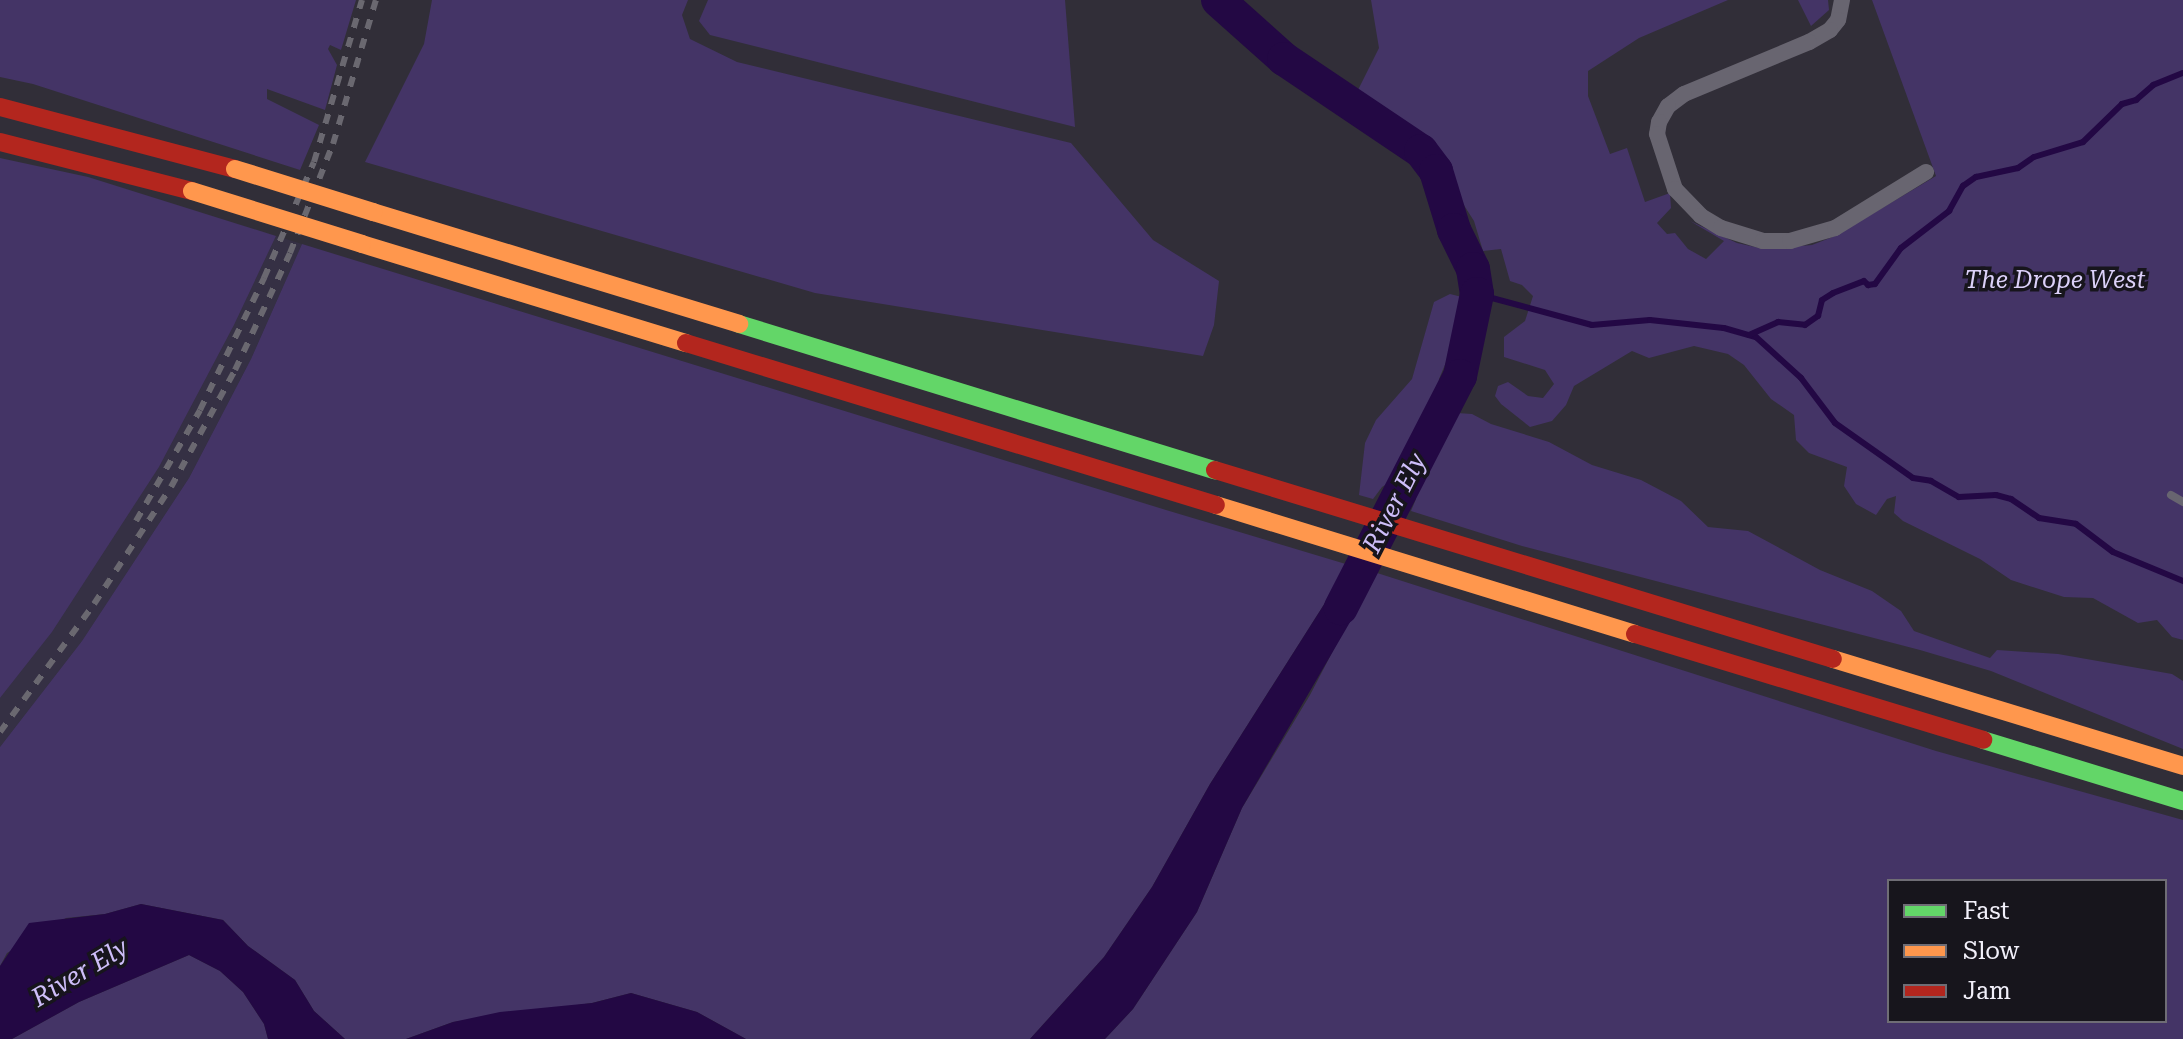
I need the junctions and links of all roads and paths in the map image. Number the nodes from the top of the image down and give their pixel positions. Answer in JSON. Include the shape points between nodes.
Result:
{"nodes":[{"id":1,"x":1842,"y":0,"type":"edge"},
{"id":2,"x":0,"y":97,"type":"edge"},
{"id":3,"x":0,"y":107,"type":"edge"},
{"id":4,"x":116,"y":135,"type":"junction"},
{"id":5,"x":0,"y":142,"type":"edge"},
{"id":6,"x":1926,"y":172,"type":"dead end"},
{"id":7,"x":2171,"y":495,"type":"dead end"},
{"id":8,"x":2183,"y":502,"type":"edge"},
{"id":9,"x":2183,"y":766,"type":"edge"},
{"id":10,"x":2183,"y":801,"type":"edge"}],
"edges":[{"from":1,"to":6,"type":"street","via":[[1830,30],[1684,94],[1668,106],[1657,134],[1675,189],[1721,228],[1763,241],[1790,241],[1835,228]]},
{"from":2,"to":4,"type":"highway"},
{"from":3,"to":4,"type":"highway"},
{"from":4,"to":9,"type":"highway","bridge":true},
{"from":5,"to":10,"type":"highway","bridge":true,"via":[[192,191]]},
{"from":7,"to":8,"type":"lane"}]}
